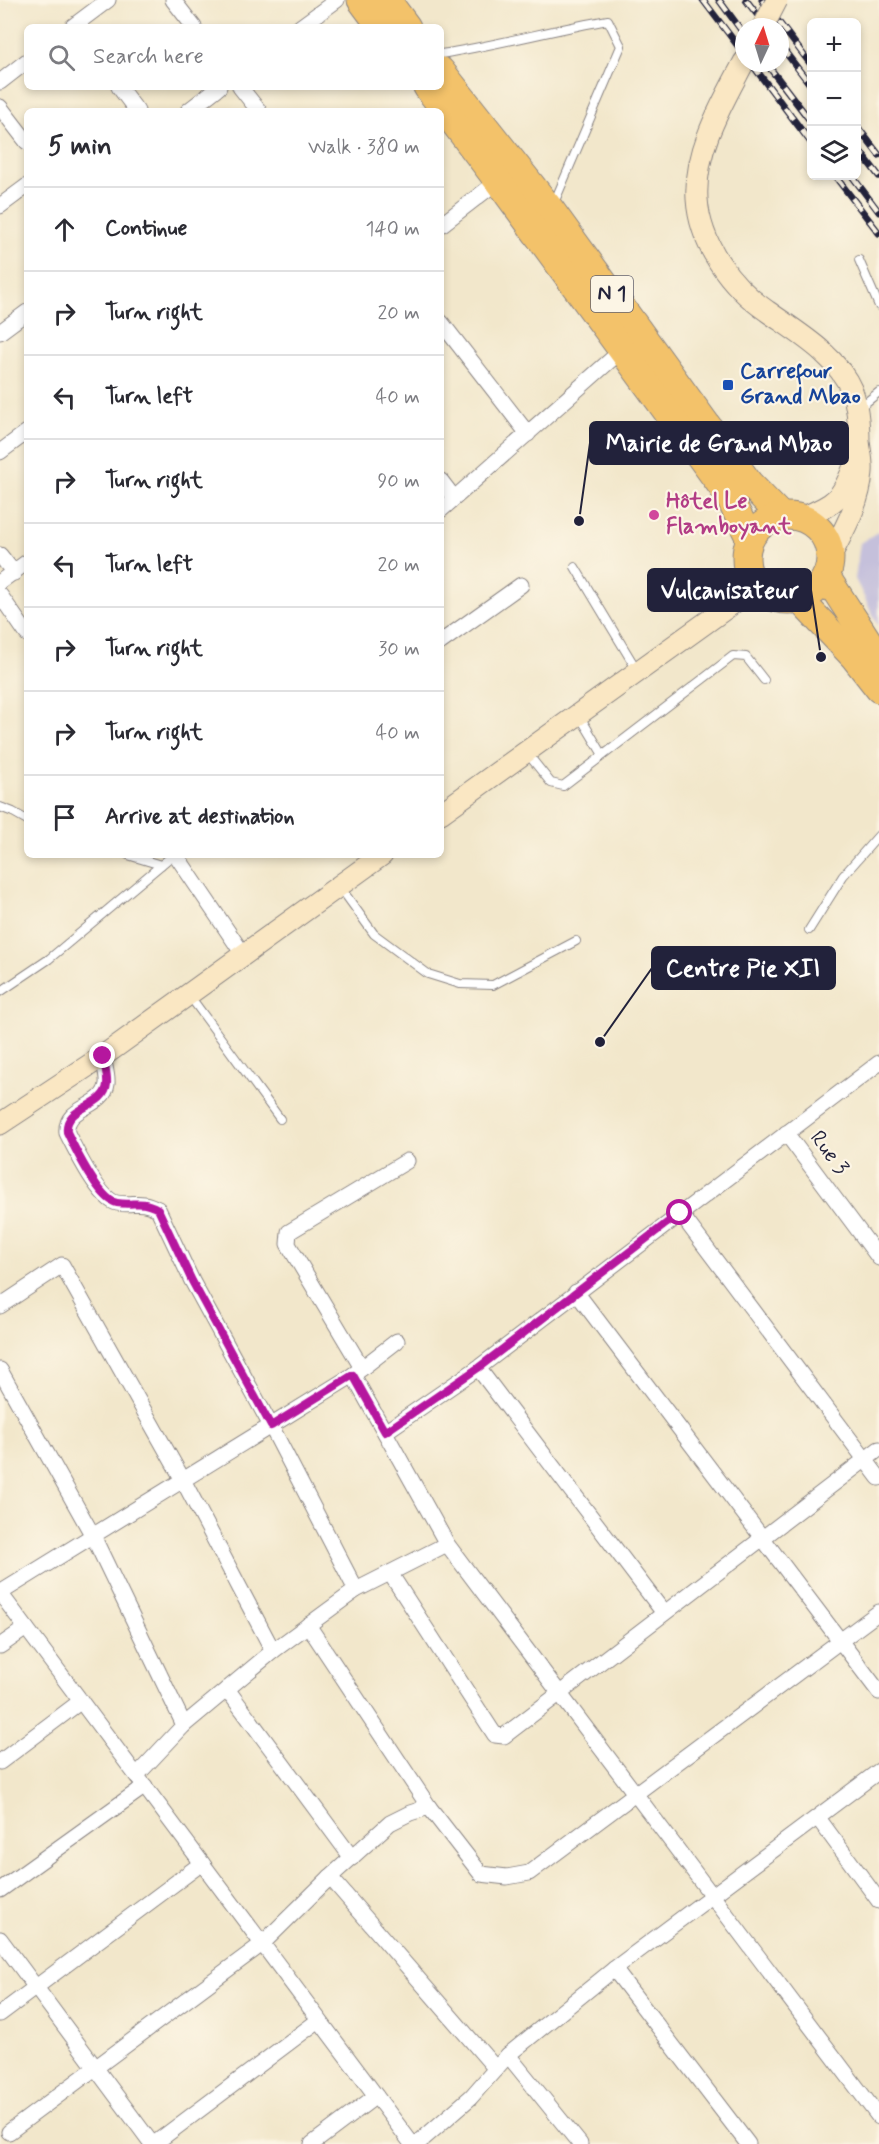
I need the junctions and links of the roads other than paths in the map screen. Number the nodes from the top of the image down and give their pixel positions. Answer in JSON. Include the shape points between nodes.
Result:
{"nodes":[{"id":1,"x":108,"y":0,"type":"edge"},
{"id":2,"x":173,"y":0,"type":"edge"},
{"id":3,"x":337,"y":0,"type":"edge"},
{"id":4,"x":361,"y":0,"type":"edge"},
{"id":5,"x":387,"y":0,"type":"edge"},
{"id":6,"x":777,"y":0,"type":"edge"},
{"id":7,"x":768,"y":18,"type":"edge"},
{"id":8,"x":77,"y":24,"type":"edge"},
{"id":9,"x":192,"y":24,"type":"edge"},
{"id":10,"x":304,"y":24,"type":"edge"},
{"id":11,"x":379,"y":24,"type":"edge"},
{"id":12,"x":405,"y":24,"type":"edge"},
{"id":13,"x":444,"y":53,"type":"edge"},
{"id":14,"x":24,"y":63,"type":"edge"},
{"id":15,"x":739,"y":72,"type":"edge"},
{"id":16,"x":444,"y":75,"type":"edge"},
{"id":17,"x":0,"y":82,"type":"edge"},
{"id":18,"x":121,"y":90,"type":"edge"},
{"id":19,"x":215,"y":90,"type":"edge"},
{"id":20,"x":242,"y":90,"type":"edge"},
{"id":21,"x":429,"y":90,"type":"edge"},
{"id":22,"x":0,"y":107,"type":"edge"},
{"id":23,"x":135,"y":108,"type":"edge"},
{"id":24,"x":192,"y":108,"type":"edge"},
{"id":25,"x":257,"y":108,"type":"edge"},
{"id":26,"x":443,"y":108,"type":"edge"},
{"id":27,"x":444,"y":109,"type":"edge"},
{"id":28,"x":24,"y":138,"type":"edge"},
{"id":29,"x":498,"y":180,"type":"junction"},
{"id":30,"x":24,"y":188,"type":"edge"},
{"id":31,"x":0,"y":206,"type":"edge"},
{"id":32,"x":551,"y":210,"type":"junction"},
{"id":33,"x":444,"y":223,"type":"edge"},
{"id":34,"x":859,"y":260,"type":"dead end"},
{"id":35,"x":879,"y":306,"type":"edge"},
{"id":36,"x":24,"y":314,"type":"edge"},
{"id":37,"x":444,"y":326,"type":"edge"},
{"id":38,"x":0,"y":332,"type":"edge"},
{"id":39,"x":622,"y":350,"type":"junction"},
{"id":40,"x":879,"y":392,"type":"edge"},
{"id":41,"x":858,"y":409,"type":"junction"},
{"id":42,"x":24,"y":434,"type":"edge"},
{"id":43,"x":528,"y":434,"type":"junction"},
{"id":44,"x":860,"y":449,"type":"junction"},
{"id":45,"x":0,"y":452,"type":"edge"},
{"id":46,"x":444,"y":485,"type":"edge"},
{"id":47,"x":454,"y":498,"type":"junction"},
{"id":48,"x":444,"y":507,"type":"edge"},
{"id":49,"x":792,"y":518,"type":"junction"},
{"id":50,"x":750,"y":539,"type":"junction"},
{"id":51,"x":0,"y":555,"type":"edge"},
{"id":52,"x":24,"y":565,"type":"edge"},
{"id":53,"x":575,"y":567,"type":"dead end"},
{"id":54,"x":828,"y":567,"type":"junction"},
{"id":55,"x":14,"y":573,"type":"junction"},
{"id":56,"x":0,"y":582,"type":"edge"},
{"id":57,"x":520,"y":585,"type":"dead end"},
{"id":58,"x":757,"y":586,"type":"junction"},
{"id":59,"x":0,"y":595,"type":"edge"},
{"id":60,"x":798,"y":598,"type":"junction"},
{"id":61,"x":24,"y":630,"type":"edge"},
{"id":62,"x":444,"y":640,"type":"edge"},
{"id":63,"x":879,"y":658,"type":"edge"},
{"id":64,"x":638,"y":671,"type":"junction"},
{"id":65,"x":764,"y":680,"type":"dead end"},
{"id":66,"x":879,"y":689,"type":"edge"},
{"id":67,"x":579,"y":714,"type":"junction"},
{"id":68,"x":526,"y":752,"type":"junction"},
{"id":69,"x":603,"y":755,"type":"junction"},
{"id":70,"x":0,"y":807,"type":"edge"},
{"id":71,"x":444,"y":811,"type":"edge"},
{"id":72,"x":24,"y":818,"type":"edge"},
{"id":73,"x":879,"y":835,"type":"edge"},
{"id":74,"x":138,"y":858,"type":"edge"},
{"id":75,"x":170,"y":858,"type":"edge"},
{"id":76,"x":176,"y":858,"type":"edge"},
{"id":77,"x":378,"y":858,"type":"edge"},
{"id":78,"x":161,"y":865,"type":"junction"},
{"id":79,"x":339,"y":886,"type":"junction"},
{"id":80,"x":809,"y":930,"type":"dead end"},
{"id":81,"x":576,"y":941,"type":"dead end"},
{"id":82,"x":243,"y":954,"type":"junction"},
{"id":83,"x":0,"y":992,"type":"edge"},
{"id":84,"x":188,"y":994,"type":"junction"},
{"id":85,"x":103,"y":1056,"type":"junction"},
{"id":86,"x":879,"y":1063,"type":"edge"},
{"id":87,"x":280,"y":1119,"type":"dead end"},
{"id":88,"x":0,"y":1124,"type":"edge"},
{"id":89,"x":786,"y":1133,"type":"junction"},
{"id":90,"x":407,"y":1161,"type":"dead end"},
{"id":91,"x":680,"y":1213,"type":"junction"},
{"id":92,"x":879,"y":1258,"type":"edge"},
{"id":93,"x":576,"y":1292,"type":"junction"},
{"id":94,"x":0,"y":1306,"type":"edge"},
{"id":95,"x":397,"y":1341,"type":"dead end"},
{"id":96,"x":478,"y":1368,"type":"junction"},
{"id":97,"x":0,"y":1370,"type":"edge"},
{"id":98,"x":358,"y":1372,"type":"junction"},
{"id":99,"x":271,"y":1426,"type":"junction"},
{"id":100,"x":385,"y":1432,"type":"junction"},
{"id":101,"x":879,"y":1449,"type":"edge"},
{"id":102,"x":866,"y":1459,"type":"junction"},
{"id":103,"x":879,"y":1478,"type":"edge"},
{"id":104,"x":183,"y":1480,"type":"junction"},
{"id":105,"x":93,"y":1536,"type":"junction"},
{"id":106,"x":762,"y":1538,"type":"junction"},
{"id":107,"x":447,"y":1544,"type":"junction"},
{"id":108,"x":390,"y":1573,"type":"junction"},
{"id":109,"x":356,"y":1590,"type":"junction"},
{"id":110,"x":879,"y":1612,"type":"edge"},
{"id":111,"x":664,"y":1613,"type":"junction"},
{"id":112,"x":308,"y":1625,"type":"junction"},
{"id":113,"x":26,"y":1628,"type":"junction"},
{"id":114,"x":840,"y":1639,"type":"junction"},
{"id":115,"x":0,"y":1646,"type":"edge"},
{"id":116,"x":273,"y":1651,"type":"junction"},
{"id":117,"x":227,"y":1689,"type":"junction"},
{"id":118,"x":879,"y":1692,"type":"edge"},
{"id":119,"x":559,"y":1693,"type":"junction"},
{"id":120,"x":81,"y":1701,"type":"junction"},
{"id":121,"x":184,"y":1725,"type":"junction"},
{"id":122,"x":0,"y":1762,"type":"edge"},
{"id":123,"x":879,"y":1771,"type":"edge"},
{"id":124,"x":141,"y":1781,"type":"junction"},
{"id":125,"x":635,"y":1793,"type":"junction"},
{"id":126,"x":429,"y":1807,"type":"junction"},
{"id":127,"x":818,"y":1818,"type":"junction"},
{"id":128,"x":351,"y":1858,"type":"junction"},
{"id":129,"x":202,"y":1863,"type":"junction"},
{"id":130,"x":330,"y":1877,"type":"junction"},
{"id":131,"x":0,"y":1890,"type":"edge"},
{"id":132,"x":713,"y":1897,"type":"junction"},
{"id":133,"x":879,"y":1901,"type":"edge"},
{"id":134,"x":0,"y":1939,"type":"edge"},
{"id":135,"x":262,"y":1944,"type":"junction"},
{"id":136,"x":614,"y":1969,"type":"junction"},
{"id":137,"x":36,"y":1987,"type":"junction"},
{"id":138,"x":0,"y":2014,"type":"edge"},
{"id":139,"x":319,"y":2020,"type":"junction"},
{"id":140,"x":508,"y":2055,"type":"junction"},
{"id":141,"x":95,"y":2067,"type":"junction"},
{"id":142,"x":496,"y":2069,"type":"junction"},
{"id":143,"x":376,"y":2096,"type":"junction"},
{"id":144,"x":879,"y":2117,"type":"edge"},
{"id":145,"x":9,"y":2132,"type":"dead end"},
{"id":146,"x":153,"y":2144,"type":"edge"},
{"id":147,"x":312,"y":2144,"type":"edge"},
{"id":148,"x":412,"y":2144,"type":"edge"},
{"id":149,"x":417,"y":2144,"type":"edge"},
{"id":150,"x":580,"y":2144,"type":"edge"},
{"id":151,"x":748,"y":2144,"type":"edge"}],
"edges":[{"from":1,"to":8,"type":"street"},
{"from":2,"to":9,"type":"street"},
{"from":3,"to":10,"type":"street"},
{"from":4,"to":11,"type":"highway"},
{"from":5,"to":12,"type":"highway"},
{"from":6,"to":7,"type":"street","bridge":true},
{"from":13,"to":32,"type":"lane","via":[[608,20],[621,46]]},
{"from":14,"to":17,"type":"street"},
{"from":15,"to":41,"type":"street","via":[[708,135],[700,162],[697,198],[703,230],[733,282],[821,350],[851,389]]},
{"from":16,"to":32,"type":"highway","number":"N 1"},
{"from":18,"to":23,"type":"street"},
{"from":19,"to":24,"type":"street"},
{"from":20,"to":25,"type":"street"},
{"from":21,"to":26,"type":"highway","number":"N 1"},
{"from":22,"to":28,"type":"street"},
{"from":27,"to":29,"type":"highway","number":"N 1"},
{"from":29,"to":33,"type":"street"},
{"from":29,"to":39,"type":"highway","number":"N 1"},
{"from":30,"to":31,"type":"street"},
{"from":32,"to":49,"type":"highway","number":"N 1","via":[[749,483]]},
{"from":34,"to":35,"type":"lane"},
{"from":36,"to":38,"type":"street"},
{"from":37,"to":43,"type":"street"},
{"from":39,"to":43,"type":"street"},
{"from":39,"to":50,"type":"highway","number":"N 1","via":[[728,495]]},
{"from":40,"to":41,"type":"lane"},
{"from":41,"to":44,"type":"street"},
{"from":42,"to":45,"type":"street"},
{"from":43,"to":47,"type":"street"},
{"from":44,"to":49,"type":"street","via":[[842,495],[830,506]]},
{"from":44,"to":54,"type":"street","via":[[863,470],[859,493]]},
{"from":46,"to":47,"type":"street"},
{"from":47,"to":48,"type":"street"},
{"from":49,"to":50,"type":"highway","via":[[763,524]]},
{"from":49,"to":54,"type":"highway","number":"N 1","via":[[811,523],[822,534],[828,547]]},
{"from":50,"to":58,"type":"highway","number":"N 1","via":[[746,559]]},
{"from":51,"to":55,"type":"street"},
{"from":52,"to":55,"type":"street"},
{"from":53,"to":64,"type":"lane"},
{"from":54,"to":60,"type":"highway","via":[[813,591]]},
{"from":54,"to":63,"type":"highway","number":"N 1"},
{"from":55,"to":56,"type":"street"},
{"from":57,"to":62,"type":"street"},
{"from":58,"to":60,"type":"highway","via":[[774,597]]},
{"from":58,"to":64,"type":"street"},
{"from":59,"to":61,"type":"street"},
{"from":60,"to":66,"type":"highway"},
{"from":64,"to":67,"type":"street"},
{"from":65,"to":69,"type":"lane","via":[[746,657],[733,656]]},
{"from":67,"to":68,"type":"street"},
{"from":67,"to":69,"type":"lane"},
{"from":68,"to":69,"type":"lane","via":[[551,783],[563,786]]},
{"from":68,"to":71,"type":"street"},
{"from":70,"to":72,"type":"lane"},
{"from":73,"to":80,"type":"lane","via":[[843,876]]},
{"from":74,"to":78,"type":"lane"},
{"from":75,"to":78,"type":"lane"},
{"from":76,"to":82,"type":"street"},
{"from":77,"to":79,"type":"street"},
{"from":78,"to":83,"type":"lane","via":[[49,959]]},
{"from":79,"to":81,"type":"lane","via":[[374,934],[428,975],[460,984],[493,985]]},
{"from":79,"to":82,"type":"street"},
{"from":82,"to":84,"type":"street"},
{"from":84,"to":85,"type":"street"},
{"from":84,"to":87,"type":"lane"},
{"from":85,"to":88,"type":"street"},
{"from":85,"to":99,"type":"street","via":[[107,1084],[103,1095],[72,1115],[67,1132],[104,1195],[116,1203],[146,1203],[158,1209],[192,1281]]},
{"from":86,"to":89,"type":"street"},
{"from":89,"to":91,"type":"street"},
{"from":89,"to":92,"type":"street","name":"Rue 3"},
{"from":90,"to":98,"type":"street","via":[[289,1232],[287,1238]]},
{"from":91,"to":93,"type":"street"},
{"from":91,"to":102,"type":"street"},
{"from":93,"to":96,"type":"street"},
{"from":93,"to":106,"type":"street"},
{"from":94,"to":104,"type":"street","via":[[62,1265]]},
{"from":95,"to":98,"type":"street"},
{"from":96,"to":100,"type":"street"},
{"from":96,"to":111,"type":"street"},
{"from":97,"to":105,"type":"street"},
{"from":98,"to":99,"type":"street"},
{"from":98,"to":100,"type":"street"},
{"from":99,"to":104,"type":"street"},
{"from":99,"to":109,"type":"street"},
{"from":100,"to":107,"type":"street"},
{"from":101,"to":102,"type":"street"},
{"from":102,"to":103,"type":"street"},
{"from":102,"to":106,"type":"street"},
{"from":104,"to":105,"type":"street"},
{"from":104,"to":116,"type":"street"},
{"from":105,"to":113,"type":"street","via":[[0,1593]]},
{"from":105,"to":121,"type":"street"},
{"from":106,"to":111,"type":"street"},
{"from":106,"to":114,"type":"street"},
{"from":107,"to":108,"type":"street"},
{"from":107,"to":119,"type":"street"},
{"from":108,"to":109,"type":"street"},
{"from":108,"to":119,"type":"street","via":[[495,1735],[504,1736]]},
{"from":109,"to":112,"type":"street"},
{"from":110,"to":114,"type":"street"},
{"from":111,"to":119,"type":"street"},
{"from":112,"to":116,"type":"street"},
{"from":112,"to":126,"type":"street"},
{"from":113,"to":115,"type":"street"},
{"from":113,"to":120,"type":"street"},
{"from":114,"to":118,"type":"street"},
{"from":114,"to":125,"type":"street"},
{"from":116,"to":117,"type":"street"},
{"from":117,"to":121,"type":"street"},
{"from":117,"to":128,"type":"street"},
{"from":119,"to":125,"type":"street"},
{"from":120,"to":122,"type":"street"},
{"from":120,"to":124,"type":"street"},
{"from":121,"to":124,"type":"street"},
{"from":123,"to":127,"type":"street"},
{"from":124,"to":129,"type":"street"},
{"from":124,"to":131,"type":"street"},
{"from":125,"to":126,"type":"street","via":[[529,1873],[507,1876],[481,1874]]},
{"from":125,"to":132,"type":"street"},
{"from":126,"to":128,"type":"street","via":[[390,1823]]},
{"from":127,"to":132,"type":"street"},
{"from":127,"to":133,"type":"street"},
{"from":128,"to":130,"type":"street"},
{"from":129,"to":135,"type":"street"},
{"from":129,"to":137,"type":"street"},
{"from":130,"to":135,"type":"street"},
{"from":130,"to":142,"type":"street"},
{"from":132,"to":136,"type":"street"},
{"from":132,"to":144,"type":"street"},
{"from":134,"to":137,"type":"street"},
{"from":135,"to":139,"type":"street"},
{"from":135,"to":141,"type":"street"},
{"from":136,"to":140,"type":"street"},
{"from":136,"to":151,"type":"street"},
{"from":137,"to":138,"type":"street"},
{"from":137,"to":141,"type":"street"},
{"from":139,"to":143,"type":"street"},
{"from":139,"to":146,"type":"street"},
{"from":140,"to":142,"type":"street"},
{"from":140,"to":150,"type":"street"},
{"from":141,"to":145,"type":"street"},
{"from":141,"to":146,"type":"street"},
{"from":142,"to":149,"type":"street","via":[[471,2097]]},
{"from":143,"to":147,"type":"street"},
{"from":143,"to":148,"type":"street"}]}
